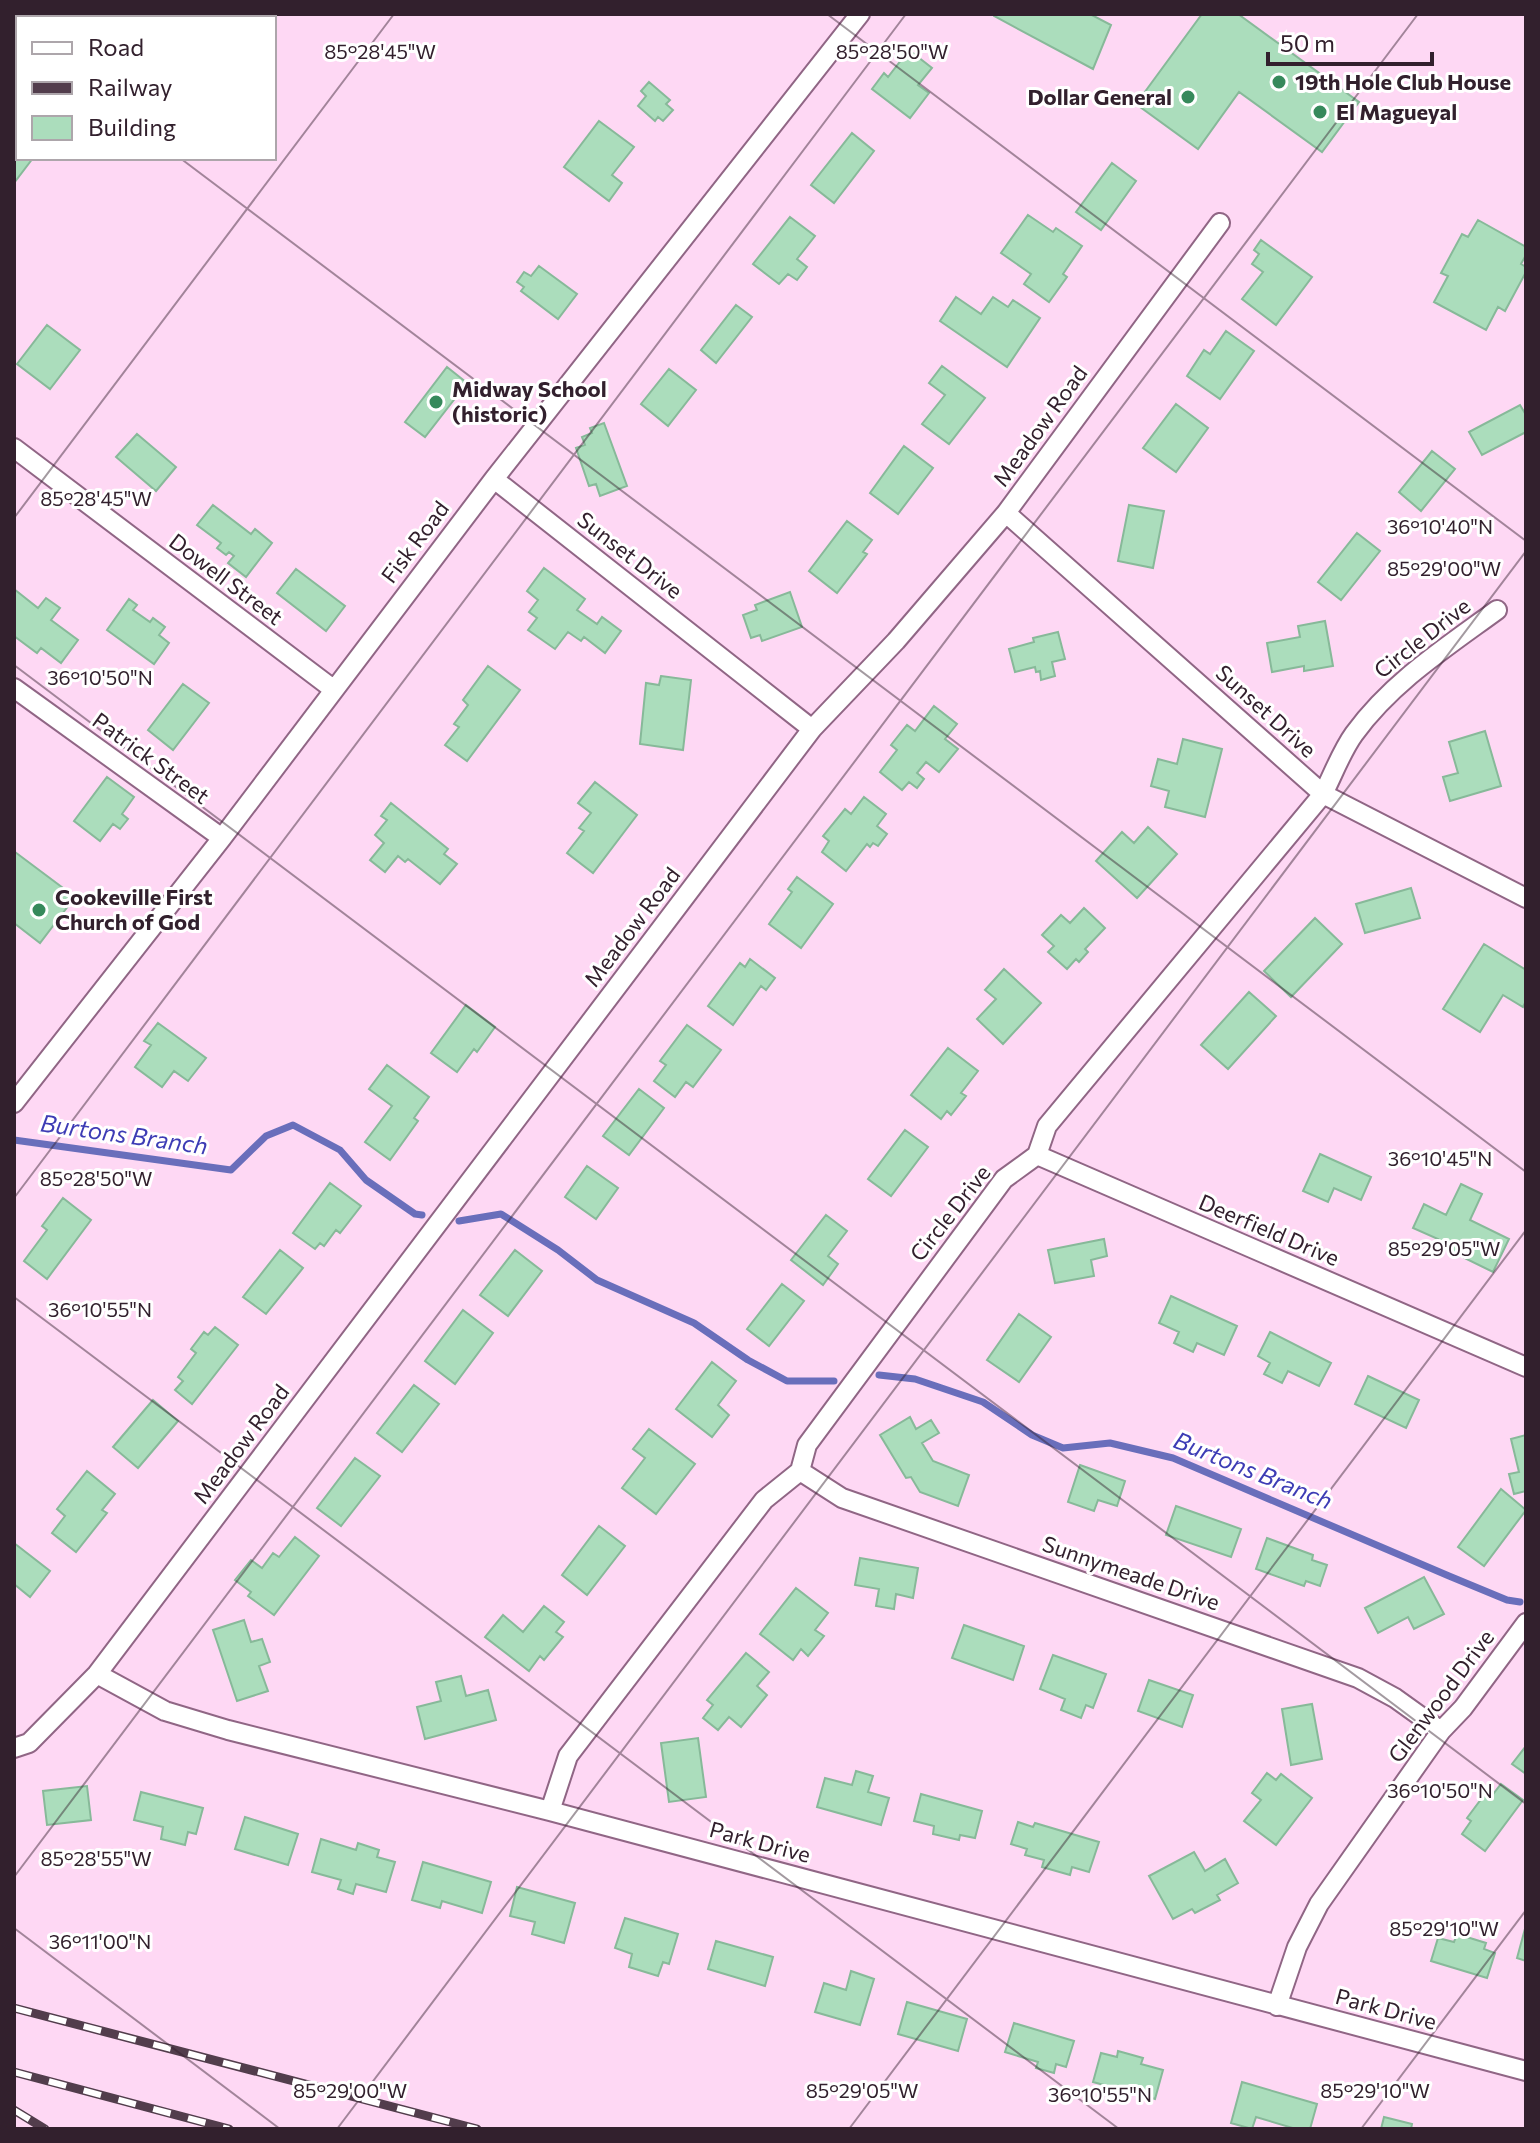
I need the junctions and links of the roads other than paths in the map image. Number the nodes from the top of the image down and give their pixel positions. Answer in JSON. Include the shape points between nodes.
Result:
{"nodes":[{"id":1,"x":860,"y":14,"type":"edge"},
{"id":2,"x":1220,"y":223,"type":"dead end"},
{"id":3,"x":14,"y":448,"type":"edge"},
{"id":4,"x":494,"y":479,"type":"junction"},
{"id":5,"x":1006,"y":513,"type":"junction"},
{"id":6,"x":1497,"y":610,"type":"dead end"},
{"id":7,"x":14,"y":688,"type":"edge"},
{"id":8,"x":333,"y":689,"type":"junction"},
{"id":9,"x":812,"y":729,"type":"junction"},
{"id":10,"x":1323,"y":794,"type":"junction"},
{"id":11,"x":222,"y":838,"type":"junction"},
{"id":12,"x":1526,"y":898,"type":"edge"},
{"id":13,"x":14,"y":1103,"type":"edge"},
{"id":14,"x":1037,"y":1155,"type":"junction"},
{"id":15,"x":1526,"y":1367,"type":"edge"},
{"id":16,"x":800,"y":1471,"type":"junction"},
{"id":17,"x":1526,"y":1623,"type":"edge"},
{"id":18,"x":97,"y":1674,"type":"junction"},
{"id":19,"x":1441,"y":1731,"type":"junction"},
{"id":20,"x":14,"y":1748,"type":"edge"},
{"id":21,"x":550,"y":1811,"type":"junction"},
{"id":22,"x":1277,"y":2006,"type":"junction"},
{"id":23,"x":1526,"y":2071,"type":"edge"}],
"edges":[{"from":1,"to":4,"type":"street","name":"Fisk Road"},
{"from":2,"to":5,"type":"street","name":"Meadow Road"},
{"from":3,"to":8,"type":"street","name":"Dowell Street"},
{"from":4,"to":8,"type":"street","name":"Fisk Road"},
{"from":4,"to":9,"type":"street","name":"Sunset Drive"},
{"from":5,"to":9,"type":"street","name":"Meadow Road"},
{"from":5,"to":10,"type":"street","name":"Sunset Drive"},
{"from":6,"to":10,"type":"street","name":"Circle Drive","via":[[1381,700],[1352,737]]},
{"from":7,"to":11,"type":"street","name":"Patrick Street"},
{"from":8,"to":11,"type":"street","name":"Fisk Road"},
{"from":9,"to":18,"type":"street","name":"Meadow Road"},
{"from":10,"to":12,"type":"street","name":"Sunset Drive"},
{"from":10,"to":14,"type":"street","name":"Circle Drive","via":[[1047,1126]]},
{"from":11,"to":13,"type":"street","name":"Fisk Road"},
{"from":14,"to":15,"type":"street","name":"Deerfield Drive"},
{"from":14,"to":16,"type":"street","name":"Circle Drive","via":[[1004,1179],[807,1445]]},
{"from":16,"to":19,"type":"street","name":"Sunnymeade Drive","via":[[842,1498],[1358,1678]]},
{"from":16,"to":21,"type":"street","name":"Circle Drive","via":[[764,1500],[568,1756]]},
{"from":17,"to":19,"type":"street","name":"Glenwood Drive"},
{"from":18,"to":20,"type":"street","via":[[29,1743]]},
{"from":18,"to":21,"type":"street","name":"Park Drive","via":[[165,1711]]},
{"from":19,"to":22,"type":"street","name":"Glenwood Drive","via":[[1319,1904]]},
{"from":21,"to":22,"type":"street","name":"Park Drive"},
{"from":22,"to":23,"type":"street","name":"Park Drive"}]}
